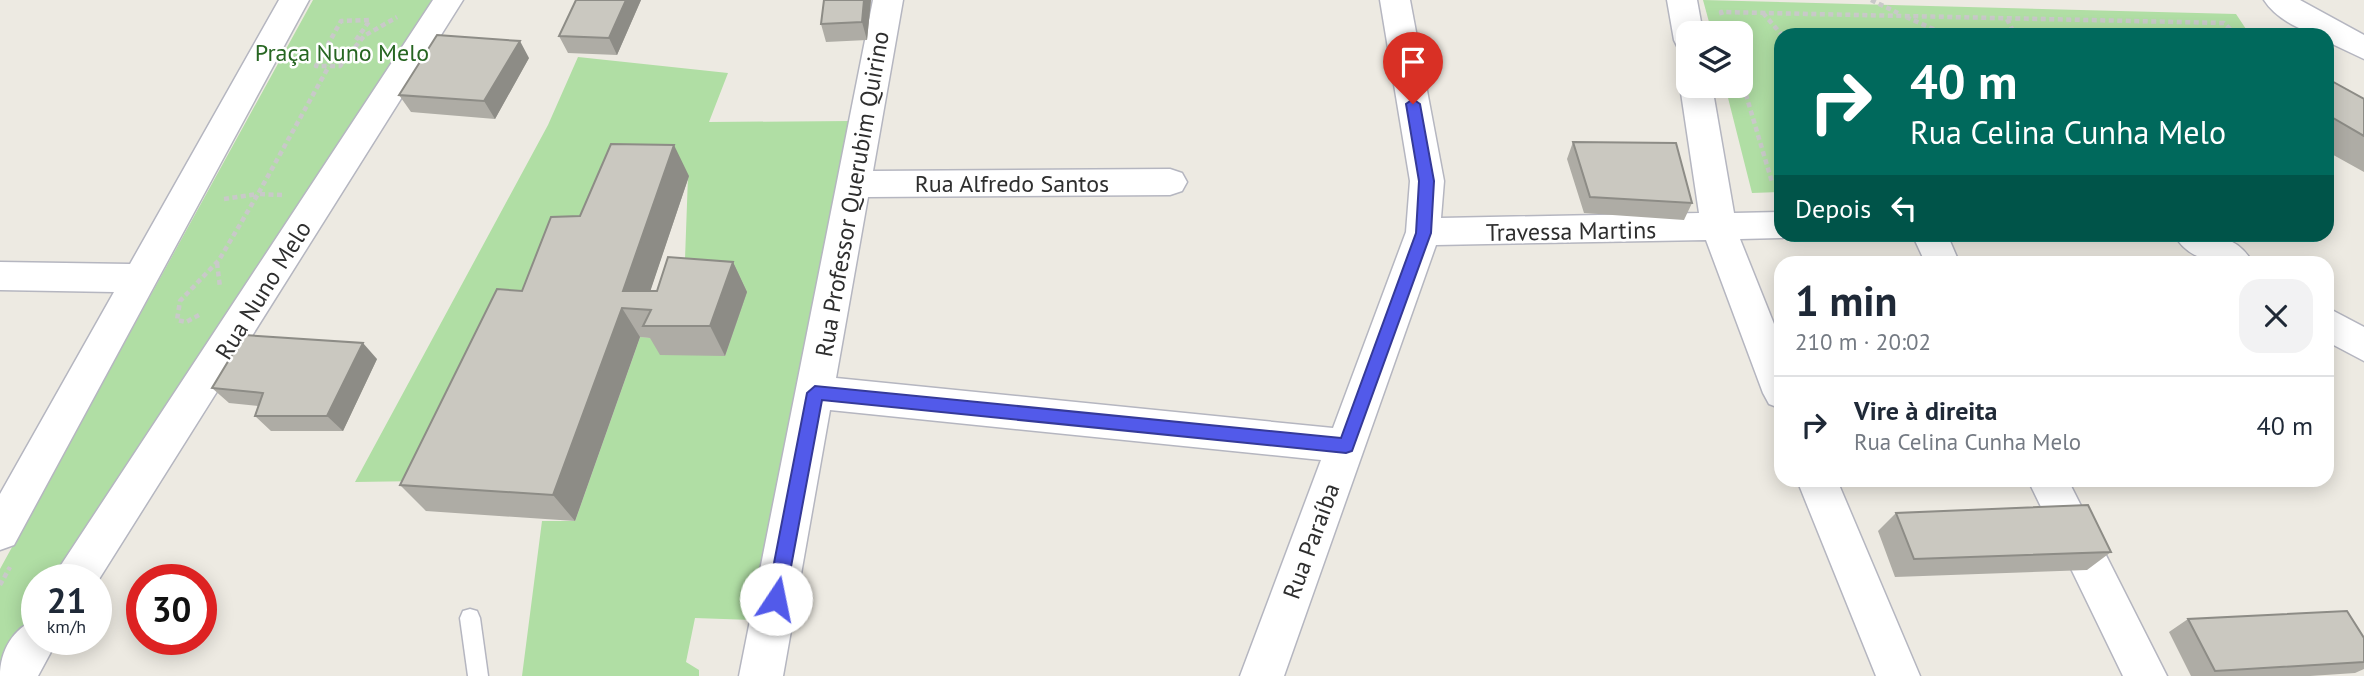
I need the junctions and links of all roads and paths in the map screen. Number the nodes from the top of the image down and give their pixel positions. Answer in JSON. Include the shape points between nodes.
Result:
{"nodes":[{"id":1,"x":295,"y":0,"type":"edge"},
{"id":2,"x":448,"y":0,"type":"edge"},
{"id":3,"x":888,"y":0,"type":"edge"},
{"id":4,"x":1395,"y":0,"type":"edge"},
{"id":5,"x":1682,"y":0,"type":"edge"},
{"id":6,"x":1871,"y":0,"type":"edge"},
{"id":7,"x":2279,"y":0,"type":"edge"},
{"id":8,"x":408,"y":12,"type":"dead end"},
{"id":9,"x":1762,"y":12,"type":"junction"},
{"id":10,"x":1902,"y":15,"type":"junction"},
{"id":11,"x":2007,"y":19,"type":"junction"},
{"id":12,"x":1686,"y":21,"type":"edge"},
{"id":13,"x":1724,"y":21,"type":"edge"},
{"id":14,"x":2296,"y":26,"type":"edge"},
{"id":15,"x":1776,"y":28,"type":"edge"},
{"id":16,"x":1931,"y":28,"type":"edge"},
{"id":17,"x":2012,"y":28,"type":"edge"},
{"id":18,"x":2230,"y":28,"type":"edge"},
{"id":19,"x":2334,"y":38,"type":"edge"},
{"id":20,"x":356,"y":40,"type":"junction"},
{"id":21,"x":2364,"y":48,"type":"edge"},
{"id":22,"x":329,"y":66,"type":"junction"},
{"id":23,"x":1698,"y":98,"type":"edge"},
{"id":24,"x":1747,"y":98,"type":"edge"},
{"id":25,"x":1170,"y":182,"type":"dead end"},
{"id":26,"x":1774,"y":182,"type":"edge"},
{"id":27,"x":855,"y":184,"type":"junction"},
{"id":28,"x":258,"y":194,"type":"junction"},
{"id":29,"x":293,"y":195,"type":"dead end"},
{"id":30,"x":212,"y":201,"type":"dead end"},
{"id":31,"x":1774,"y":226,"type":"edge"},
{"id":32,"x":1719,"y":229,"type":"junction"},
{"id":33,"x":1423,"y":233,"type":"junction"},
{"id":34,"x":2203,"y":242,"type":"edge"},
{"id":35,"x":2225,"y":256,"type":"edge"},
{"id":36,"x":217,"y":264,"type":"junction"},
{"id":37,"x":0,"y":276,"type":"edge"},
{"id":38,"x":141,"y":278,"type":"junction"},
{"id":39,"x":215,"y":299,"type":"dead end"},
{"id":40,"x":210,"y":309,"type":"dead end"},
{"id":41,"x":2334,"y":327,"type":"edge"},
{"id":42,"x":2364,"y":346,"type":"edge"},
{"id":43,"x":1774,"y":372,"type":"edge"},
{"id":44,"x":815,"y":393,"type":"junction"},
{"id":45,"x":1346,"y":446,"type":"junction"},
{"id":46,"x":1820,"y":487,"type":"edge"},
{"id":47,"x":2051,"y":487,"type":"edge"},
{"id":48,"x":0,"y":532,"type":"edge"},
{"id":49,"x":86,"y":564,"type":"edge"},
{"id":50,"x":470,"y":618,"type":"dead end"},
{"id":51,"x":27,"y":655,"type":"edge"},
{"id":52,"x":13,"y":676,"type":"edge"},
{"id":53,"x":478,"y":676,"type":"edge"},
{"id":54,"x":761,"y":676,"type":"edge"},
{"id":55,"x":1262,"y":676,"type":"edge"},
{"id":56,"x":1898,"y":676,"type":"edge"},
{"id":57,"x":2145,"y":676,"type":"edge"}],
"edges":[{"from":1,"to":38,"type":"street"},
{"from":2,"to":49,"type":"street","name":"Rua Nuno Melo"},
{"from":3,"to":27,"type":"street","name":"Rua Professor Querubim Quirino"},
{"from":4,"to":33,"type":"street","name":"Rua Paraíba","via":[[1427,181]]},
{"from":5,"to":12,"type":"street"},
{"from":6,"to":10,"type":"path"},
{"from":7,"to":14,"type":"street"},
{"from":8,"to":20,"type":"path","via":[[373,26]]},
{"from":9,"to":10,"type":"path"},
{"from":9,"to":13,"type":"path","via":[[1721,12]]},
{"from":9,"to":15,"type":"path"},
{"from":10,"to":11,"type":"path"},
{"from":10,"to":16,"type":"path"},
{"from":11,"to":17,"type":"path"},
{"from":11,"to":18,"type":"path","via":[[2224,23]]},
{"from":19,"to":21,"type":"street"},
{"from":20,"to":22,"type":"path","via":[[340,66]]},
{"from":20,"to":22,"type":"path","via":[[370,20],[341,20],[316,66]]},
{"from":22,"to":28,"type":"path"},
{"from":23,"to":32,"type":"street"},
{"from":24,"to":26,"type":"path"},
{"from":25,"to":27,"type":"street","name":"Rua Alfredo Santos"},
{"from":27,"to":44,"type":"street","name":"Rua Professor Querubim Quirino"},
{"from":28,"to":29,"type":"path"},
{"from":28,"to":30,"type":"path"},
{"from":28,"to":36,"type":"path"},
{"from":31,"to":32,"type":"street","name":"Travessa Martins"},
{"from":32,"to":33,"type":"street","name":"Travessa Martins"},
{"from":32,"to":43,"type":"street"},
{"from":33,"to":45,"type":"street","name":"Rua Paraíba"},
{"from":34,"to":35,"type":"street"},
{"from":36,"to":39,"type":"path","via":[[220,289]]},
{"from":36,"to":40,"type":"path","via":[[188,289],[176,308],[177,320],[186,322]]},
{"from":37,"to":38,"type":"street"},
{"from":38,"to":48,"type":"street"},
{"from":41,"to":42,"type":"street"},
{"from":44,"to":45,"type":"street"},
{"from":44,"to":54,"type":"street","name":"Rua Professor Querubim Quirino"},
{"from":45,"to":55,"type":"street","name":"Rua Paraíba"},
{"from":46,"to":56,"type":"street"},
{"from":47,"to":57,"type":"street"},
{"from":50,"to":53,"type":"lane"},
{"from":51,"to":52,"type":"street"}]}
